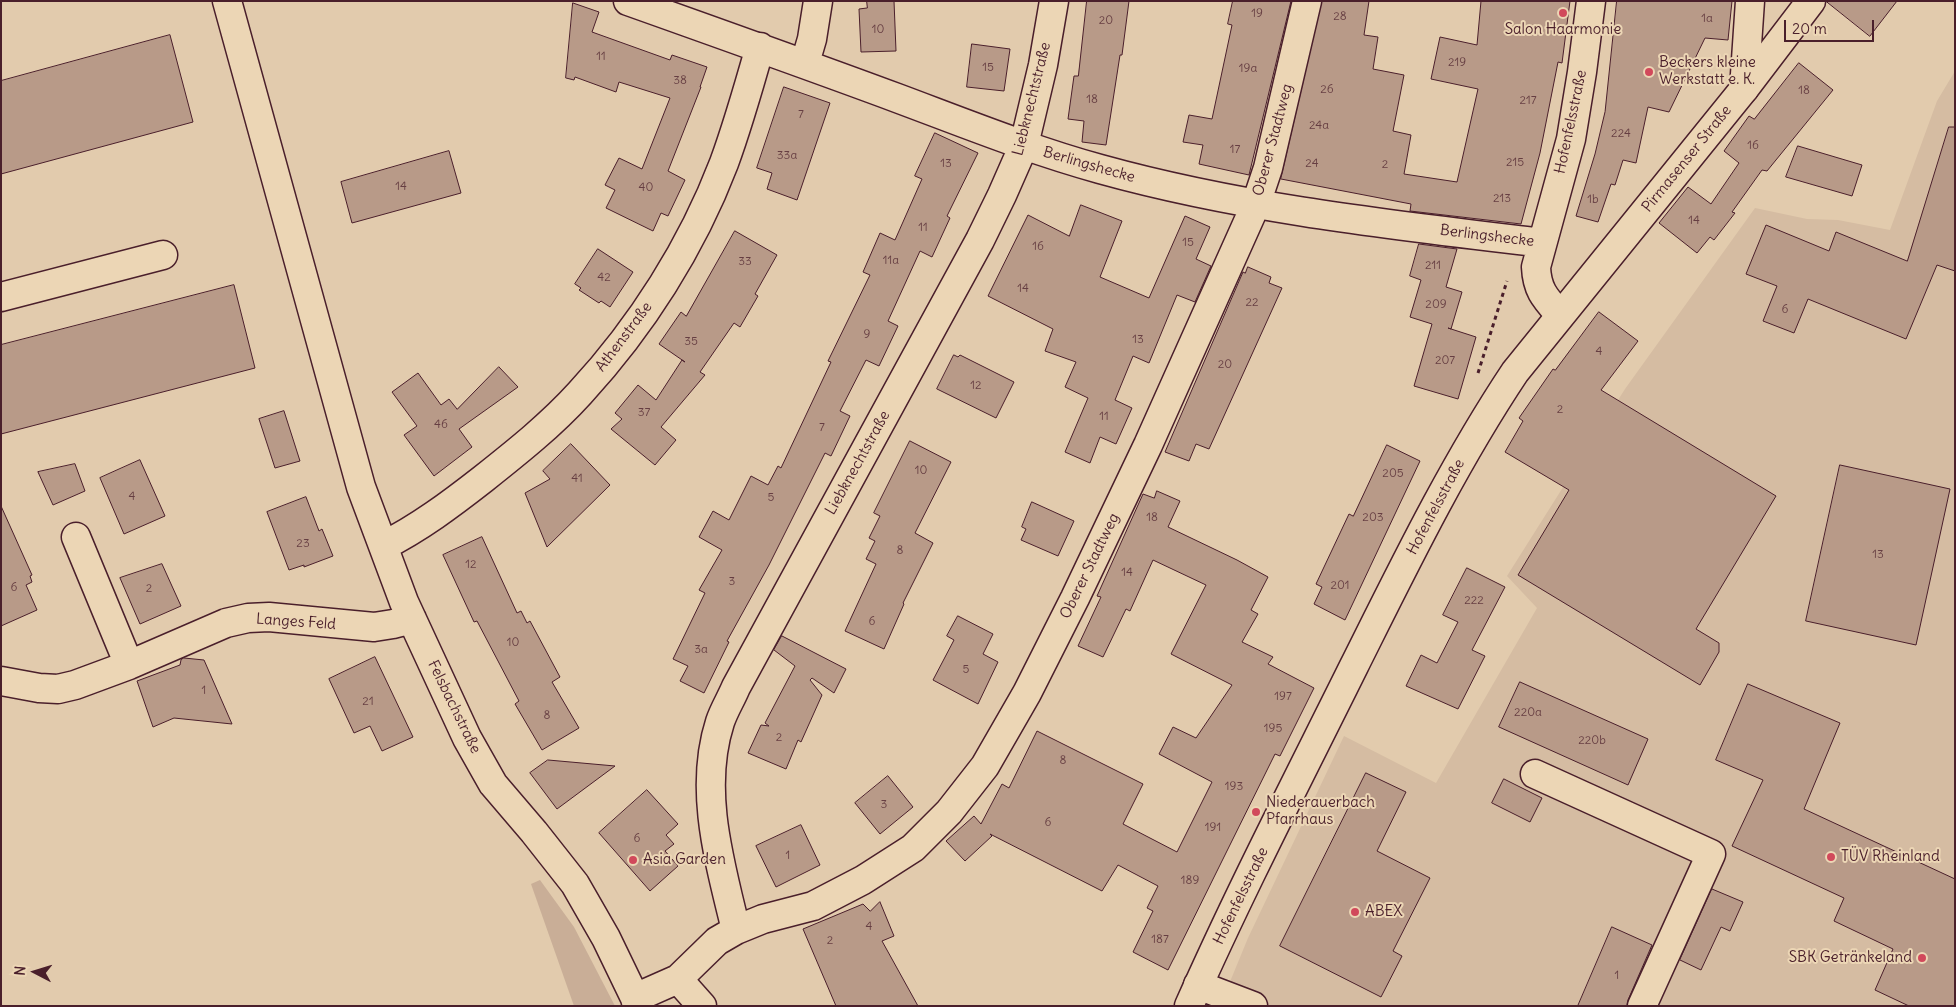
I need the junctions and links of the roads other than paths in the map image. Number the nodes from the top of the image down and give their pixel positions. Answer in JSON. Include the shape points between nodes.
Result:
{"nodes":[{"id":1,"x":226,"y":1,"type":"edge"},
{"id":2,"x":628,"y":1,"type":"edge"},
{"id":3,"x":818,"y":1,"type":"edge"},
{"id":4,"x":1054,"y":1,"type":"edge"},
{"id":5,"x":1307,"y":1,"type":"edge"},
{"id":6,"x":1591,"y":1,"type":"edge"},
{"id":7,"x":1750,"y":1,"type":"edge"},
{"id":8,"x":1811,"y":1,"type":"edge"},
{"id":9,"x":760,"y":47,"type":"junction"},
{"id":10,"x":805,"y":63,"type":"junction"},
{"id":11,"x":1744,"y":89,"type":"junction"},
{"id":12,"x":1024,"y":145,"type":"junction"},
{"id":13,"x":1256,"y":204,"type":"junction"},
{"id":14,"x":1531,"y":241,"type":"junction"},
{"id":15,"x":163,"y":255,"type":"dead end"},
{"id":16,"x":1,"y":297,"type":"edge"},
{"id":17,"x":1560,"y":315,"type":"junction"},
{"id":18,"x":76,"y":537,"type":"dead end"},
{"id":19,"x":383,"y":546,"type":"junction"},
{"id":20,"x":412,"y":619,"type":"junction"},
{"id":21,"x":129,"y":665,"type":"junction"},
{"id":22,"x":1,"y":681,"type":"edge"},
{"id":23,"x":1535,"y":774,"type":"dead end"},
{"id":24,"x":736,"y":930,"type":"junction"},
{"id":25,"x":678,"y":979,"type":"junction"},
{"id":26,"x":1193,"y":995,"type":"edge"},
{"id":27,"x":636,"y":1002,"type":"edge"},
{"id":28,"x":702,"y":1006,"type":"edge"},
{"id":29,"x":1253,"y":1006,"type":"edge"},
{"id":30,"x":1642,"y":1006,"type":"edge"}],
"edges":[{"from":1,"to":19,"type":"street","name":"Felsbachstraße","via":[[361,487]]},
{"from":2,"to":9,"type":"street","name":"Berlingshecke"},
{"from":3,"to":10,"type":"street"},
{"from":4,"to":12,"type":"street","name":"Liebknechtstraße"},
{"from":5,"to":13,"type":"street","name":"Oberer Stadtweg","via":[[1268,168]]},
{"from":6,"to":14,"type":"street","name":"Hofenfelsstraße","via":[[1571,139]]},
{"from":7,"to":11,"type":"street"},
{"from":8,"to":11,"type":"street","name":"Pirmasenser Straße"},
{"from":9,"to":10,"type":"street","name":"Berlingshecke"},
{"from":9,"to":19,"type":"street","name":"Athenstraße","via":[[724,164],[701,214],[675,264],[624,340],[580,394],[546,427],[454,502],[412,531]]},
{"from":10,"to":12,"type":"street","name":"Berlingshecke"},
{"from":11,"to":17,"type":"street","name":"Pirmasenser Straße"},
{"from":12,"to":13,"type":"street","name":"Berlingshecke","via":[[1098,169]]},
{"from":12,"to":24,"type":"street","name":"Liebknechtstraße","via":[[980,240],[736,687],[720,722],[712,759],[712,802],[716,846]]},
{"from":13,"to":14,"type":"street","name":"Berlingshecke","via":[[1344,219]]},
{"from":13,"to":24,"type":"street","name":"Oberer Stadtweg","via":[[1083,581],[1027,693],[985,766],[949,812],[913,848],[863,880],[813,906]]},
{"from":14,"to":17,"type":"street","name":"Hofenfelsstraße","via":[[1536,281],[1543,297]]},
{"from":15,"to":16,"type":"street"},
{"from":17,"to":26,"type":"street","name":"Hofenfelsstraße","via":[[1482,421],[1432,513]]},
{"from":18,"to":21,"type":"street"},
{"from":19,"to":20,"type":"street","name":"Felsbachstraße"},
{"from":20,"to":21,"type":"street","name":"Langes Feld","via":[[374,627],[248,618],[226,623]]},
{"from":20,"to":27,"type":"street","name":"Felsbachstraße","via":[[492,784],[575,884],[606,938]]},
{"from":21,"to":22,"type":"street","name":"Langes Feld","via":[[58,689]]},
{"from":23,"to":30,"type":"street","via":[[1711,854]]},
{"from":24,"to":25,"type":"street","name":"Oberer Stadtweg","via":[[717,941]]},
{"from":25,"to":27,"type":"street","name":"Felsbachstraße"},
{"from":25,"to":28,"type":"street"},
{"from":26,"to":29,"type":"street"}]}
